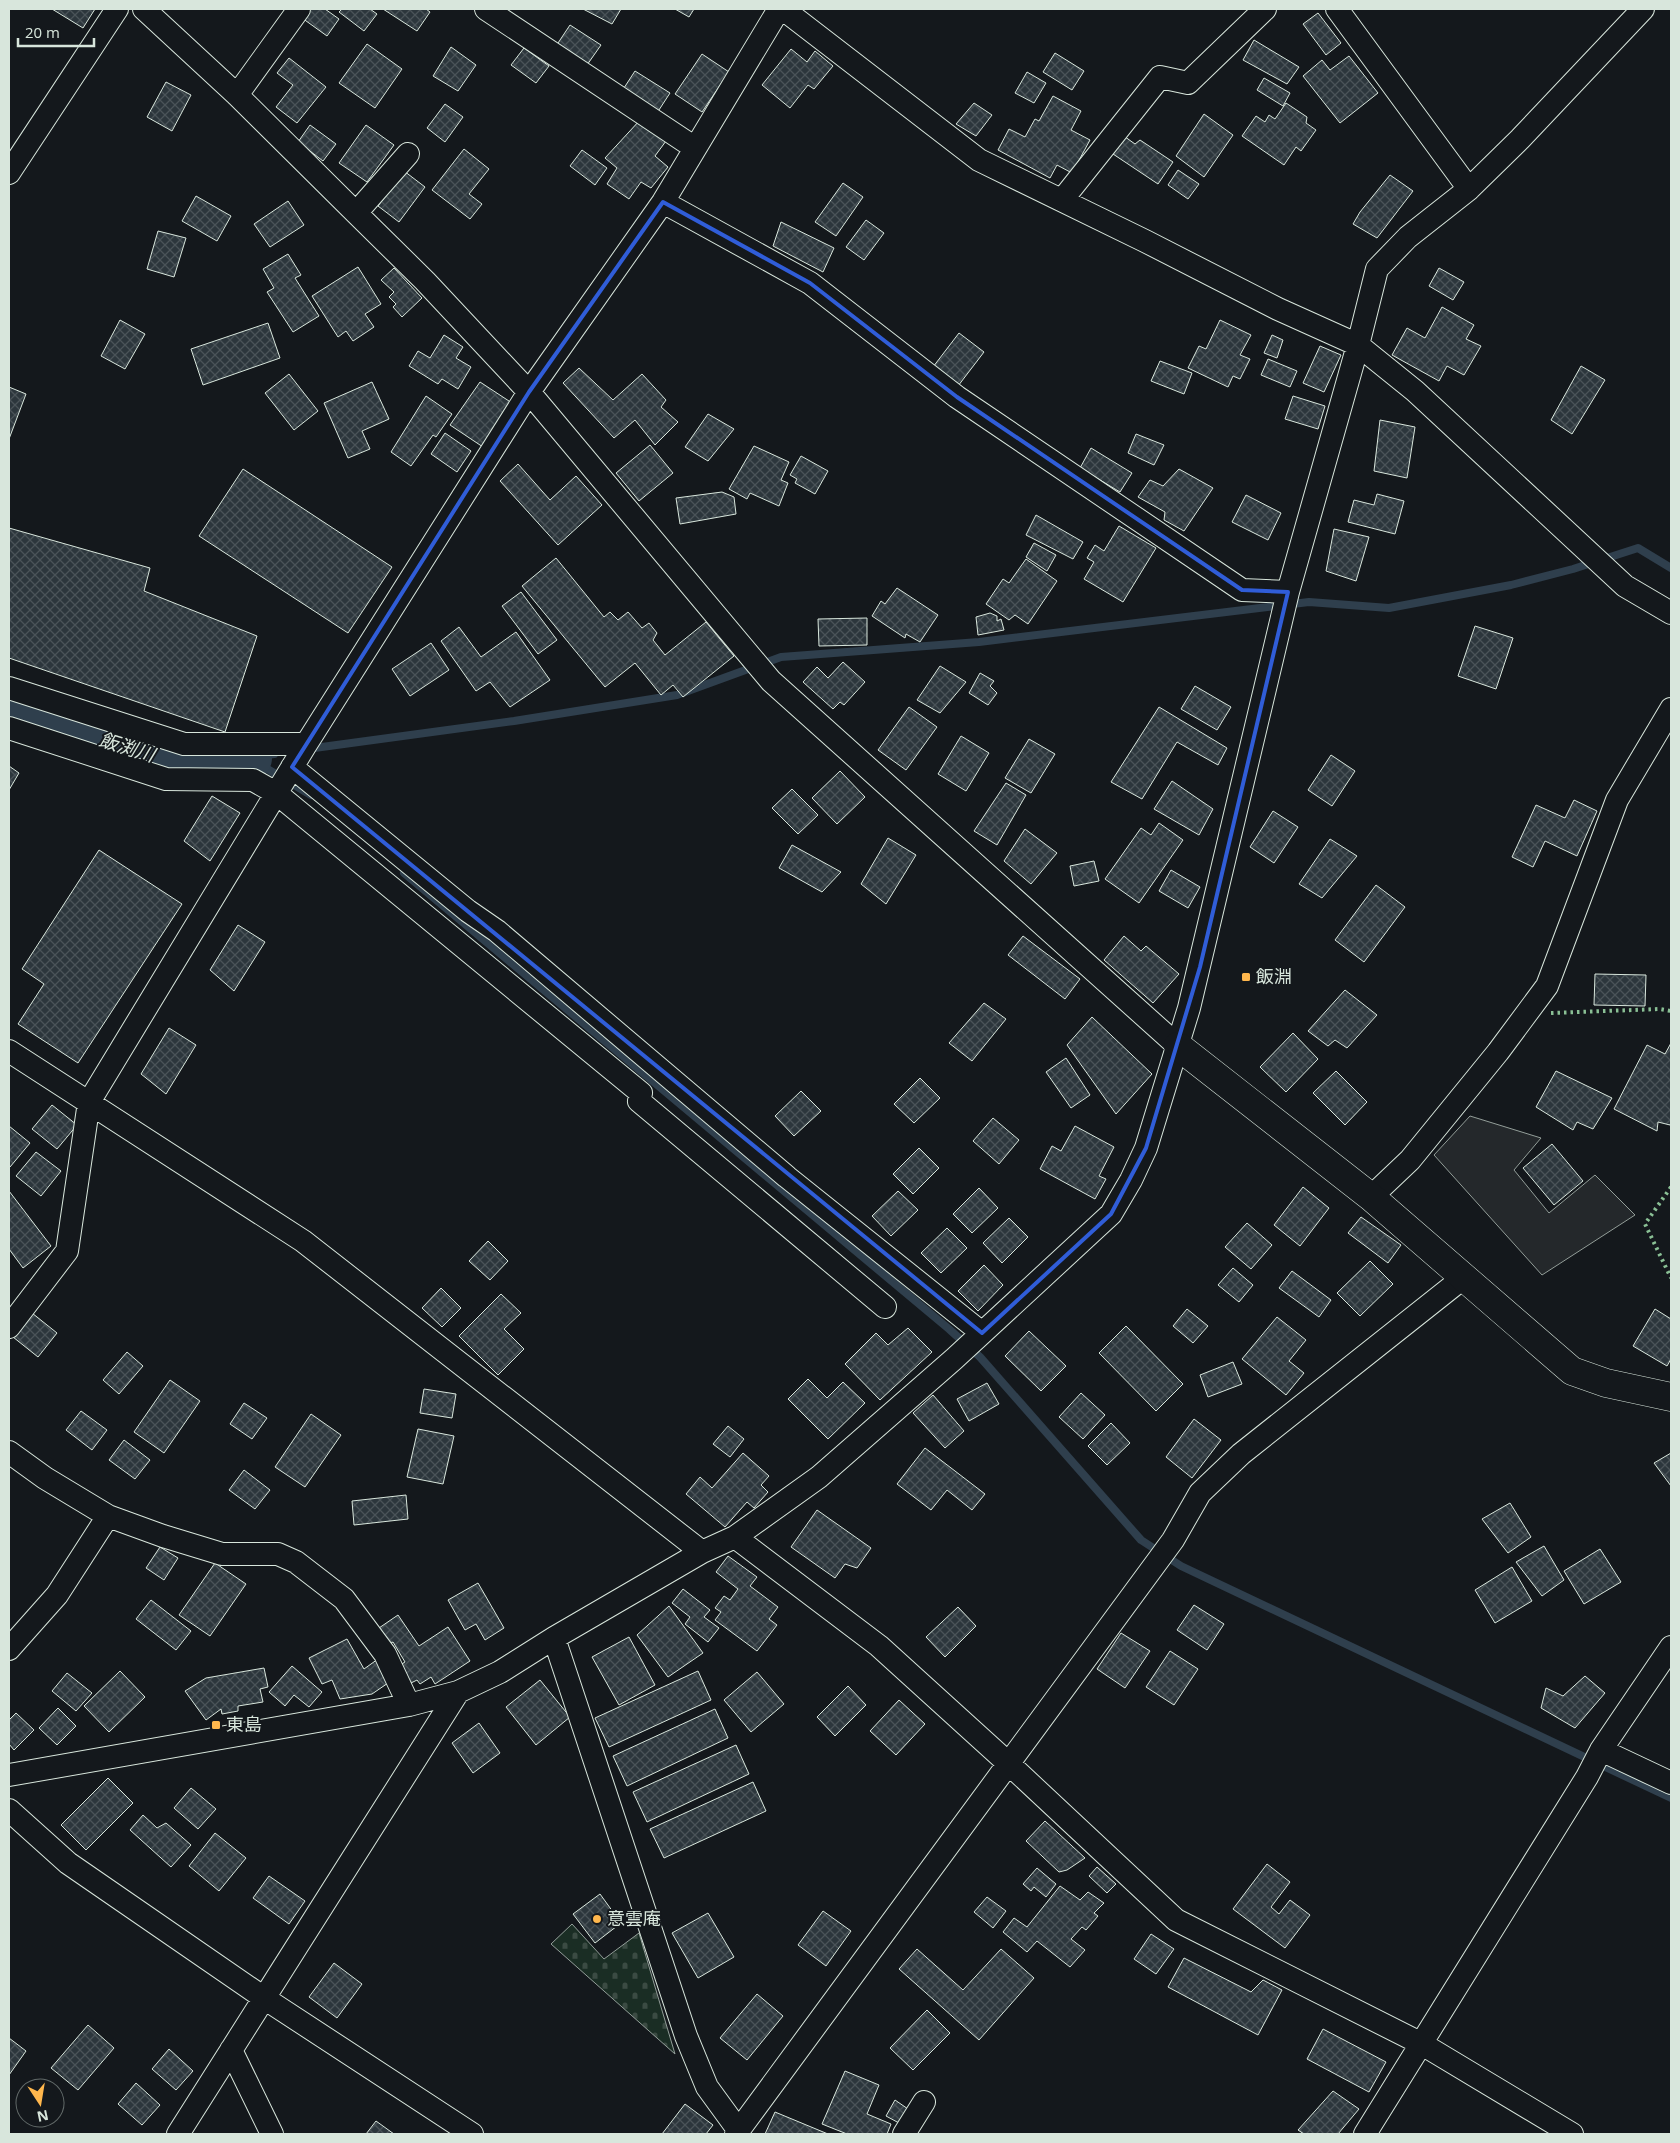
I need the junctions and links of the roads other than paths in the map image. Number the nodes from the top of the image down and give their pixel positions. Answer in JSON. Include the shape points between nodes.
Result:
{"nodes":[{"id":1,"x":117,"y":9,"type":"edge"},
{"id":2,"x":144,"y":9,"type":"edge"},
{"id":3,"x":299,"y":9,"type":"edge"},
{"id":4,"x":486,"y":9,"type":"edge"},
{"id":5,"x":779,"y":9,"type":"edge"},
{"id":6,"x":783,"y":9,"type":"edge"},
{"id":7,"x":1265,"y":9,"type":"edge"},
{"id":8,"x":1337,"y":9,"type":"edge"},
{"id":9,"x":1643,"y":9,"type":"edge"},
{"id":10,"x":237,"y":95,"type":"junction"},
{"id":11,"x":695,"y":148,"type":"junction"},
{"id":12,"x":408,"y":154,"type":"dead end"},
{"id":13,"x":9,"y":173,"type":"edge"},
{"id":14,"x":1469,"y":189,"type":"junction"},
{"id":15,"x":1062,"y":200,"type":"junction"},
{"id":16,"x":663,"y":202,"type":"junction"},
{"id":17,"x":356,"y":213,"type":"junction"},
{"id":18,"x":1358,"y":345,"type":"junction"},
{"id":19,"x":529,"y":392,"type":"junction"},
{"id":20,"x":1288,"y":595,"type":"junction"},
{"id":21,"x":1671,"y":613,"type":"edge"},
{"id":22,"x":9,"y":688,"type":"edge"},
{"id":23,"x":1671,"y":710,"type":"edge"},
{"id":24,"x":9,"y":728,"type":"edge"},
{"id":25,"x":305,"y":745,"type":"junction"},
{"id":26,"x":292,"y":767,"type":"junction"},
{"id":27,"x":277,"y":792,"type":"junction"},
{"id":28,"x":1178,"y":1046,"type":"junction"},
{"id":29,"x":9,"y":1051,"type":"edge"},
{"id":30,"x":89,"y":1102,"type":"junction"},
{"id":31,"x":1371,"y":1197,"type":"junction"},
{"id":32,"x":1463,"y":1278,"type":"junction"},
{"id":33,"x":885,"y":1307,"type":"dead end"},
{"id":34,"x":9,"y":1327,"type":"edge"},
{"id":35,"x":981,"y":1334,"type":"junction"},
{"id":36,"x":1671,"y":1397,"type":"edge"},
{"id":37,"x":9,"y":1452,"type":"edge"},
{"id":38,"x":108,"y":1516,"type":"junction"},
{"id":39,"x":735,"y":1537,"type":"junction"},
{"id":40,"x":702,"y":1552,"type":"junction"},
{"id":41,"x":554,"y":1638,"type":"junction"},
{"id":42,"x":1671,"y":1647,"type":"edge"},
{"id":43,"x":9,"y":1649,"type":"edge"},
{"id":44,"x":458,"y":1692,"type":"junction"},
{"id":45,"x":409,"y":1705,"type":"junction"},
{"id":46,"x":1601,"y":1751,"type":"junction"},
{"id":47,"x":1009,"y":1764,"type":"junction"},
{"id":48,"x":9,"y":1775,"type":"edge"},
{"id":49,"x":1671,"y":1783,"type":"edge"},
{"id":50,"x":9,"y":1810,"type":"edge"},
{"id":51,"x":264,"y":1998,"type":"junction"},
{"id":52,"x":1422,"y":2044,"type":"junction"},
{"id":53,"x":231,"y":2050,"type":"junction"},
{"id":54,"x":924,"y":2102,"type":"dead end"},
{"id":55,"x":737,"y":2133,"type":"edge"},
{"id":56,"x":178,"y":2134,"type":"edge"},
{"id":57,"x":272,"y":2134,"type":"edge"},
{"id":58,"x":472,"y":2134,"type":"edge"},
{"id":59,"x":904,"y":2134,"type":"edge"},
{"id":60,"x":1365,"y":2134,"type":"edge"},
{"id":61,"x":1572,"y":2134,"type":"edge"}],
"edges":[{"from":1,"to":13,"type":"street"},
{"from":2,"to":10,"type":"street"},
{"from":3,"to":10,"type":"street"},
{"from":4,"to":11,"type":"street"},
{"from":5,"to":11,"type":"street"},
{"from":6,"to":15,"type":"street","via":[[979,160]]},
{"from":7,"to":15,"type":"street","via":[[1188,83],[1160,77]]},
{"from":8,"to":14,"type":"street"},
{"from":9,"to":14,"type":"street"},
{"from":10,"to":17,"type":"street"},
{"from":11,"to":16,"type":"street"},
{"from":12,"to":17,"type":"street"},
{"from":14,"to":18,"type":"street","via":[[1408,237],[1377,269]]},
{"from":15,"to":18,"type":"street","via":[[1278,309]]},
{"from":16,"to":19,"type":"street"},
{"from":16,"to":20,"type":"street","via":[[810,283],[957,397],[1242,590]]},
{"from":17,"to":19,"type":"street"},
{"from":18,"to":20,"type":"street"},
{"from":18,"to":21,"type":"street","via":[[1415,391],[1625,586]]},
{"from":19,"to":25,"type":"street"},
{"from":19,"to":28,"type":"street","via":[[770,678]]},
{"from":20,"to":28,"type":"street","via":[[1200,967]]},
{"from":22,"to":25,"type":"street","via":[[184,744]]},
{"from":23,"to":31,"type":"street","via":[[1617,800],[1547,986],[1410,1160]]},
{"from":24,"to":27,"type":"street","via":[[166,779],[253,780]]},
{"from":25,"to":26,"type":"street"},
{"from":26,"to":27,"type":"street"},
{"from":26,"to":35,"type":"street","via":[[496,931]]},
{"from":27,"to":30,"type":"street"},
{"from":27,"to":33,"type":"street","via":[[640,1093],[639,1101]]},
{"from":28,"to":31,"type":"street"},
{"from":28,"to":35,"type":"street","via":[[1146,1148],[1111,1214]]},
{"from":29,"to":30,"type":"street"},
{"from":30,"to":34,"type":"street","via":[[67,1251]]},
{"from":30,"to":40,"type":"street","via":[[304,1241]]},
{"from":31,"to":32,"type":"street"},
{"from":32,"to":36,"type":"street","via":[[1572,1372]]},
{"from":32,"to":47,"type":"street","via":[[1240,1454],[1200,1493],[1173,1540]]},
{"from":35,"to":39,"type":"street","via":[[819,1477]]},
{"from":37,"to":38,"type":"street"},
{"from":38,"to":43,"type":"street","via":[[57,1596]]},
{"from":38,"to":45,"type":"street","via":[[222,1554],[278,1554],[296,1562],[344,1599],[385,1654]]},
{"from":39,"to":40,"type":"street"},
{"from":39,"to":47,"type":"street","via":[[879,1646]]},
{"from":40,"to":41,"type":"street"},
{"from":41,"to":44,"type":"street","via":[[500,1672]]},
{"from":41,"to":55,"type":"street","via":[[686,2036],[707,2087]]},
{"from":42,"to":46,"type":"street"},
{"from":44,"to":45,"type":"street"},
{"from":44,"to":51,"type":"street"},
{"from":45,"to":48,"type":"street"},
{"from":46,"to":49,"type":"street"},
{"from":46,"to":52,"type":"street"},
{"from":47,"to":52,"type":"street","via":[[1176,1920]]},
{"from":47,"to":55,"type":"street"},
{"from":50,"to":51,"type":"street","via":[[68,1864]]},
{"from":51,"to":53,"type":"street"},
{"from":51,"to":58,"type":"street"},
{"from":52,"to":60,"type":"street"},
{"from":52,"to":61,"type":"street"},
{"from":53,"to":56,"type":"street"},
{"from":53,"to":57,"type":"street"},
{"from":54,"to":59,"type":"street"}]}
